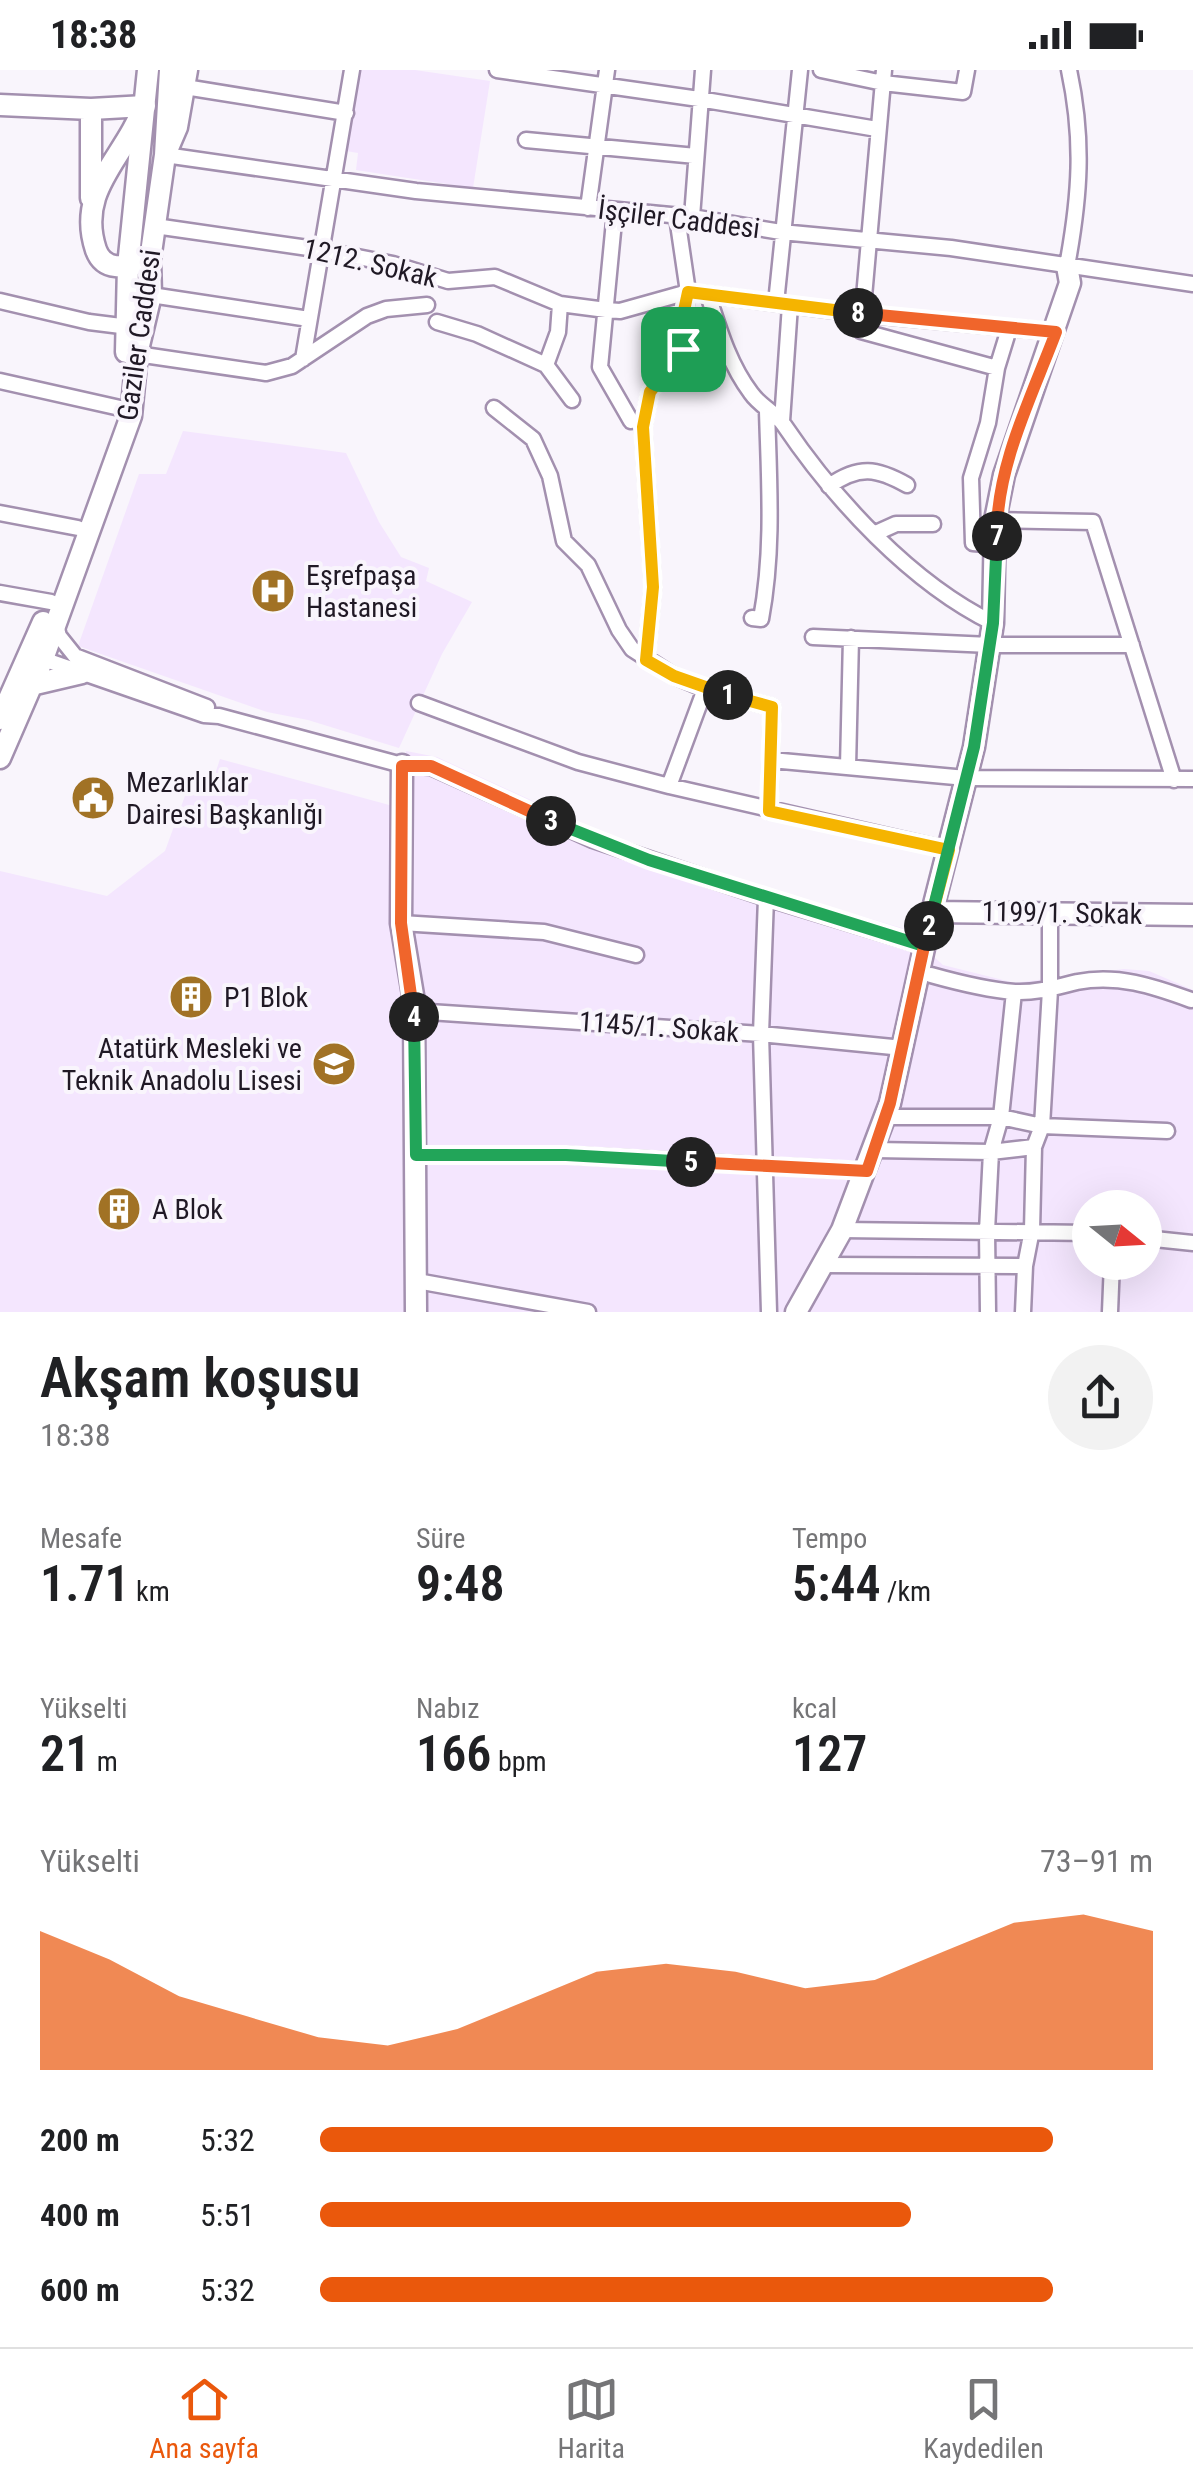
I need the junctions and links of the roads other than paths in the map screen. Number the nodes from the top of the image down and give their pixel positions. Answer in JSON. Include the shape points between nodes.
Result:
{"nodes":[{"id":1,"x":140,"y":70,"type":"edge"},
{"id":2,"x":148,"y":70,"type":"edge"},
{"id":3,"x":170,"y":70,"type":"edge"},
{"id":4,"x":352,"y":70,"type":"edge"},
{"id":5,"x":496,"y":70,"type":"edge"},
{"id":6,"x":703,"y":70,"type":"edge"},
{"id":7,"x":800,"y":70,"type":"edge"},
{"id":8,"x":822,"y":70,"type":"edge"},
{"id":9,"x":968,"y":70,"type":"edge"},
{"id":10,"x":1069,"y":70,"type":"edge"},
{"id":11,"x":510,"y":71,"type":"edge"},
{"id":12,"x":884,"y":76,"type":"edge"},
{"id":13,"x":186,"y":78,"type":"edge"},
{"id":14,"x":606,"y":78,"type":"edge"},
{"id":15,"x":699,"y":98,"type":"junction"},
{"id":16,"x":0,"y":105,"type":"edge"},
{"id":17,"x":145,"y":106,"type":"junction"},
{"id":18,"x":91,"y":108,"type":"junction"},
{"id":19,"x":346,"y":113,"type":"junction"},
{"id":20,"x":796,"y":116,"type":"junction"},
{"id":21,"x":877,"y":129,"type":"junction"},
{"id":22,"x":526,"y":140,"type":"dead end"},
{"id":23,"x":596,"y":147,"type":"junction"},
{"id":24,"x":165,"y":155,"type":"junction"},
{"id":25,"x":696,"y":156,"type":"junction"},
{"id":26,"x":336,"y":178,"type":"junction"},
{"id":27,"x":91,"y":203,"type":"junction"},
{"id":28,"x":588,"y":208,"type":"junction"},
{"id":29,"x":615,"y":210,"type":"junction"},
{"id":30,"x":684,"y":217,"type":"junction"},
{"id":31,"x":155,"y":226,"type":"junction"},
{"id":32,"x":782,"y":232,"type":"junction"},
{"id":33,"x":868,"y":240,"type":"junction"},
{"id":34,"x":322,"y":250,"type":"junction"},
{"id":35,"x":150,"y":260,"type":"junction"},
{"id":36,"x":128,"y":266,"type":"junction"},
{"id":37,"x":1067,"y":266,"type":"junction"},
{"id":38,"x":1193,"y":284,"type":"edge"},
{"id":39,"x":688,"y":292,"type":"junction"},
{"id":40,"x":150,"y":296,"type":"junction"},
{"id":41,"x":708,"y":296,"type":"junction"},
{"id":42,"x":0,"y":302,"type":"edge"},
{"id":43,"x":560,"y":304,"type":"junction"},
{"id":44,"x":783,"y":304,"type":"junction"},
{"id":45,"x":426,"y":305,"type":"dead end"},
{"id":46,"x":606,"y":310,"type":"junction"},
{"id":47,"x":860,"y":314,"type":"junction"},
{"id":48,"x":309,"y":319,"type":"junction"},
{"id":49,"x":437,"y":322,"type":"dead end"},
{"id":50,"x":128,"y":327,"type":"junction"},
{"id":51,"x":1008,"y":329,"type":"junction"},
{"id":52,"x":1056,"y":332,"type":"junction"},
{"id":53,"x":137,"y":354,"type":"junction"},
{"id":54,"x":303,"y":359,"type":"junction"},
{"id":55,"x":546,"y":365,"type":"junction"},
{"id":56,"x":997,"y":368,"type":"junction"},
{"id":57,"x":0,"y":382,"type":"edge"},
{"id":58,"x":572,"y":400,"type":"dead end"},
{"id":59,"x":120,"y":408,"type":"junction"},
{"id":60,"x":494,"y":408,"type":"dead end"},
{"id":61,"x":767,"y":411,"type":"junction"},
{"id":62,"x":631,"y":421,"type":"dead end"},
{"id":63,"x":782,"y":421,"type":"junction"},
{"id":64,"x":907,"y":485,"type":"dead end"},
{"id":65,"x":829,"y":486,"type":"junction"},
{"id":66,"x":0,"y":513,"type":"edge"},
{"id":67,"x":995,"y":520,"type":"junction"},
{"id":68,"x":933,"y":524,"type":"dead end"},
{"id":69,"x":78,"y":528,"type":"junction"},
{"id":70,"x":876,"y":533,"type":"junction"},
{"id":71,"x":996,"y":545,"type":"junction"},
{"id":72,"x":0,"y":592,"type":"edge"},
{"id":73,"x":53,"y":613,"type":"junction"},
{"id":74,"x":752,"y":618,"type":"dead end"},
{"id":75,"x":992,"y":634,"type":"junction"},
{"id":76,"x":812,"y":637,"type":"dead end"},
{"id":77,"x":851,"y":638,"type":"junction"},
{"id":78,"x":1132,"y":645,"type":"junction"},
{"id":79,"x":39,"y":650,"type":"junction"},
{"id":80,"x":646,"y":660,"type":"junction"},
{"id":81,"x":82,"y":673,"type":"junction"},
{"id":82,"x":32,"y":686,"type":"junction"},
{"id":83,"x":705,"y":689,"type":"junction"},
{"id":84,"x":418,"y":703,"type":"dead end"},
{"id":85,"x":219,"y":716,"type":"junction"},
{"id":86,"x":0,"y":718,"type":"edge"},
{"id":87,"x":0,"y":758,"type":"edge"},
{"id":88,"x":771,"y":760,"type":"junction"},
{"id":89,"x":402,"y":766,"type":"junction"},
{"id":90,"x":848,"y":767,"type":"junction"},
{"id":91,"x":966,"y":778,"type":"junction"},
{"id":92,"x":1193,"y":779,"type":"edge"},
{"id":93,"x":1174,"y":780,"type":"junction"},
{"id":94,"x":670,"y":786,"type":"junction"},
{"id":95,"x":769,"y":811,"type":"junction"},
{"id":96,"x":949,"y":850,"type":"junction"},
{"id":97,"x":766,"y":898,"type":"junction"},
{"id":98,"x":932,"y":912,"type":"junction"},
{"id":99,"x":1050,"y":913,"type":"junction"},
{"id":100,"x":1193,"y":915,"type":"edge"},
{"id":101,"x":401,"y":923,"type":"junction"},
{"id":102,"x":924,"y":946,"type":"junction"},
{"id":103,"x":636,"y":955,"type":"dead end"},
{"id":104,"x":931,"y":975,"type":"dead end"},
{"id":105,"x":1050,"y":990,"type":"junction"},
{"id":106,"x":1014,"y":992,"type":"junction"},
{"id":107,"x":1191,"y":1000,"type":"edge"},
{"id":108,"x":414,"y":1011,"type":"junction"},
{"id":109,"x":761,"y":1034,"type":"junction"},
{"id":110,"x":903,"y":1048,"type":"junction"},
{"id":111,"x":886,"y":1117,"type":"junction"},
{"id":112,"x":1000,"y":1118,"type":"junction"},
{"id":113,"x":1042,"y":1126,"type":"junction"},
{"id":114,"x":1168,"y":1131,"type":"dead end"},
{"id":115,"x":1034,"y":1147,"type":"junction"},
{"id":116,"x":875,"y":1150,"type":"junction"},
{"id":117,"x":991,"y":1152,"type":"junction"},
{"id":118,"x":416,"y":1155,"type":"junction"},
{"id":119,"x":767,"y":1167,"type":"junction"},
{"id":120,"x":867,"y":1171,"type":"junction"},
{"id":121,"x":842,"y":1230,"type":"junction"},
{"id":122,"x":987,"y":1230,"type":"junction"},
{"id":123,"x":1032,"y":1230,"type":"junction"},
{"id":124,"x":1072,"y":1232,"type":"edge"},
{"id":125,"x":1162,"y":1240,"type":"edge"},
{"id":126,"x":1193,"y":1243,"type":"edge"},
{"id":127,"x":825,"y":1264,"type":"junction"},
{"id":128,"x":986,"y":1264,"type":"junction"},
{"id":129,"x":1025,"y":1266,"type":"junction"},
{"id":130,"x":1111,"y":1280,"type":"edge"},
{"id":131,"x":417,"y":1281,"type":"junction"},
{"id":132,"x":416,"y":1312,"type":"edge"},
{"id":133,"x":588,"y":1312,"type":"edge"},
{"id":134,"x":770,"y":1312,"type":"edge"},
{"id":135,"x":796,"y":1312,"type":"edge"},
{"id":136,"x":988,"y":1312,"type":"edge"},
{"id":137,"x":1024,"y":1312,"type":"edge"},
{"id":138,"x":1110,"y":1312,"type":"edge"}],
"edges":[{"from":1,"to":17,"type":"street"},
{"from":2,"to":17,"type":"street","name":"Gaziler Caddesi"},
{"from":3,"to":24,"type":"street","name":"Gaziler Caddesi"},
{"from":4,"to":19,"type":"street"},
{"from":5,"to":11,"type":"street"},
{"from":6,"to":15,"type":"street"},
{"from":7,"to":20,"type":"street"},
{"from":8,"to":12,"type":"street"},
{"from":9,"to":12,"type":"street","via":[[963,92]]},
{"from":10,"to":37,"type":"street","via":[[1081,143]]},
{"from":11,"to":14,"type":"street"},
{"from":12,"to":21,"type":"street"},
{"from":13,"to":19,"type":"street"},
{"from":13,"to":24,"type":"street"},
{"from":14,"to":15,"type":"street"},
{"from":14,"to":23,"type":"street"},
{"from":15,"to":20,"type":"street"},
{"from":15,"to":25,"type":"street"},
{"from":16,"to":18,"type":"street"},
{"from":17,"to":18,"type":"street"},
{"from":17,"to":27,"type":"street"},
{"from":17,"to":36,"type":"street","name":"Gaziler Caddesi"},
{"from":18,"to":27,"type":"street"},
{"from":19,"to":26,"type":"street"},
{"from":20,"to":21,"type":"street"},
{"from":20,"to":32,"type":"street"},
{"from":21,"to":33,"type":"street"},
{"from":22,"to":23,"type":"street"},
{"from":23,"to":25,"type":"street"},
{"from":23,"to":28,"type":"street"},
{"from":24,"to":26,"type":"street","name":"İşçiler Caddesi"},
{"from":24,"to":31,"type":"street","name":"Gaziler Caddesi"},
{"from":25,"to":30,"type":"street"},
{"from":26,"to":28,"type":"street","name":"İşçiler Caddesi"},
{"from":26,"to":34,"type":"street"},
{"from":27,"to":36,"type":"street","via":[[99,256],[108,265]]},
{"from":28,"to":29,"type":"street","name":"İşçiler Caddesi"},
{"from":29,"to":30,"type":"street","name":"İşçiler Caddesi"},
{"from":29,"to":46,"type":"street"},
{"from":30,"to":32,"type":"street","name":"İşçiler Caddesi"},
{"from":30,"to":39,"type":"street"},
{"from":31,"to":34,"type":"street","name":"1212. Sokak"},
{"from":31,"to":35,"type":"street","name":"Gaziler Caddesi"},
{"from":32,"to":33,"type":"street","name":"İşçiler Caddesi"},
{"from":32,"to":44,"type":"street"},
{"from":33,"to":37,"type":"street","name":"İşçiler Caddesi"},
{"from":33,"to":47,"type":"street"},
{"from":34,"to":43,"type":"street","name":"1212. Sokak","via":[[448,281],[495,278]]},
{"from":34,"to":48,"type":"street"},
{"from":35,"to":36,"type":"street"},
{"from":35,"to":40,"type":"street","name":"Gaziler Caddesi"},
{"from":36,"to":50,"type":"street","name":"Gaziler Caddesi"},
{"from":37,"to":38,"type":"street","name":"İşçiler Caddesi"},
{"from":37,"to":52,"type":"street","via":[[1070,283]]},
{"from":39,"to":41,"type":"street","name":"1212. Sokak"},
{"from":39,"to":46,"type":"street","name":"1212. Sokak"},
{"from":39,"to":80,"type":"street","via":[[683,349],[650,392],[643,427],[653,587]]},
{"from":40,"to":48,"type":"street"},
{"from":40,"to":53,"type":"street","name":"Gaziler Caddesi"},
{"from":41,"to":44,"type":"street","name":"1212. Sokak"},
{"from":41,"to":61,"type":"street","via":[[725,347]]},
{"from":42,"to":50,"type":"street"},
{"from":43,"to":46,"type":"street","name":"1212. Sokak"},
{"from":43,"to":55,"type":"street"},
{"from":44,"to":47,"type":"street","name":"1212. Sokak"},
{"from":44,"to":63,"type":"street"},
{"from":45,"to":54,"type":"street","via":[[366,316]]},
{"from":46,"to":62,"type":"street","via":[[600,367]]},
{"from":47,"to":51,"type":"street","name":"1212. Sokak"},
{"from":47,"to":56,"type":"street","via":[[860,331]]},
{"from":48,"to":54,"type":"street"},
{"from":49,"to":55,"type":"street"},
{"from":50,"to":59,"type":"street","name":"Gaziler Caddesi"},
{"from":51,"to":52,"type":"street","name":"1212. Sokak"},
{"from":51,"to":56,"type":"street"},
{"from":52,"to":67,"type":"street","via":[[1004,476]]},
{"from":53,"to":54,"type":"street","via":[[266,373]]},
{"from":53,"to":73,"type":"street","name":"Gaziler Caddesi","via":[[131,416]]},
{"from":55,"to":58,"type":"street"},
{"from":56,"to":71,"type":"street","via":[[970,491],[973,543]]},
{"from":57,"to":59,"type":"street"},
{"from":59,"to":69,"type":"street","name":"Gaziler Caddesi"},
{"from":60,"to":80,"type":"street","via":[[533,439],[550,476],[564,541],[588,565],[618,630]]},
{"from":61,"to":63,"type":"street"},
{"from":61,"to":74,"type":"street","via":[[772,507],[766,590],[761,619]]},
{"from":63,"to":65,"type":"street"},
{"from":64,"to":65,"type":"street","via":[[881,470],[846,474]]},
{"from":65,"to":70,"type":"street"},
{"from":66,"to":69,"type":"street"},
{"from":67,"to":71,"type":"street"},
{"from":67,"to":78,"type":"street","via":[[1093,522]]},
{"from":68,"to":70,"type":"street","via":[[911,521]]},
{"from":69,"to":73,"type":"street","name":"Gaziler Caddesi"},
{"from":70,"to":75,"type":"street"},
{"from":71,"to":75,"type":"street"},
{"from":72,"to":73,"type":"street"},
{"from":73,"to":79,"type":"street","name":"Gaziler Caddesi"},
{"from":73,"to":85,"type":"street","via":[[59,636],[75,656]]},
{"from":75,"to":77,"type":"street"},
{"from":75,"to":78,"type":"street"},
{"from":75,"to":91,"type":"street"},
{"from":76,"to":77,"type":"street"},
{"from":77,"to":90,"type":"street"},
{"from":78,"to":93,"type":"street"},
{"from":79,"to":81,"type":"street"},
{"from":79,"to":82,"type":"street","name":"Gaziler Caddesi"},
{"from":79,"to":86,"type":"street","name":"Gaziler Caddesi"},
{"from":80,"to":83,"type":"street"},
{"from":81,"to":82,"type":"street"},
{"from":81,"to":85,"type":"street"},
{"from":82,"to":87,"type":"street","name":"Gaziler Caddesi"},
{"from":83,"to":88,"type":"street","via":[[772,707]]},
{"from":83,"to":94,"type":"street"},
{"from":84,"to":94,"type":"street","via":[[578,762]]},
{"from":85,"to":89,"type":"street"},
{"from":88,"to":90,"type":"street"},
{"from":88,"to":95,"type":"street"},
{"from":89,"to":97,"type":"street","via":[[431,766],[593,840]]},
{"from":89,"to":101,"type":"street"},
{"from":90,"to":91,"type":"street"},
{"from":91,"to":93,"type":"street"},
{"from":91,"to":96,"type":"street"},
{"from":92,"to":93,"type":"street"},
{"from":94,"to":95,"type":"street"},
{"from":95,"to":96,"type":"street"},
{"from":96,"to":98,"type":"street"},
{"from":97,"to":102,"type":"street"},
{"from":97,"to":109,"type":"street"},
{"from":98,"to":99,"type":"street","name":"1199/1. Sokak"},
{"from":98,"to":102,"type":"street"},
{"from":99,"to":100,"type":"street","name":"1199/1. Sokak"},
{"from":99,"to":105,"type":"street"},
{"from":101,"to":103,"type":"street","via":[[544,932]]},
{"from":101,"to":108,"type":"street"},
{"from":102,"to":110,"type":"street"},
{"from":104,"to":106,"type":"street"},
{"from":105,"to":106,"type":"street"},
{"from":105,"to":107,"type":"street","via":[[1114,978]]},
{"from":105,"to":113,"type":"street"},
{"from":106,"to":112,"type":"street"},
{"from":108,"to":109,"type":"street","name":"1145/1. Sokak"},
{"from":108,"to":118,"type":"street"},
{"from":109,"to":110,"type":"street","name":"1145/1. Sokak"},
{"from":109,"to":119,"type":"street"},
{"from":110,"to":111,"type":"street"},
{"from":111,"to":112,"type":"street"},
{"from":111,"to":116,"type":"street"},
{"from":112,"to":113,"type":"street"},
{"from":112,"to":117,"type":"street"},
{"from":113,"to":114,"type":"street"},
{"from":113,"to":115,"type":"street"},
{"from":115,"to":117,"type":"street"},
{"from":115,"to":123,"type":"street"},
{"from":116,"to":117,"type":"street"},
{"from":116,"to":120,"type":"street"},
{"from":117,"to":122,"type":"street"},
{"from":118,"to":119,"type":"street","via":[[566,1155]]},
{"from":118,"to":131,"type":"street"},
{"from":119,"to":120,"type":"street"},
{"from":119,"to":134,"type":"street"},
{"from":120,"to":121,"type":"street"},
{"from":121,"to":122,"type":"street"},
{"from":121,"to":127,"type":"street"},
{"from":122,"to":123,"type":"street"},
{"from":122,"to":128,"type":"street"},
{"from":123,"to":124,"type":"street"},
{"from":123,"to":129,"type":"street"},
{"from":125,"to":126,"type":"street"},
{"from":127,"to":128,"type":"street"},
{"from":127,"to":135,"type":"street"},
{"from":128,"to":129,"type":"street"},
{"from":128,"to":136,"type":"street"},
{"from":129,"to":137,"type":"street"},
{"from":130,"to":138,"type":"street"},
{"from":131,"to":132,"type":"street"},
{"from":131,"to":133,"type":"street"}]}
